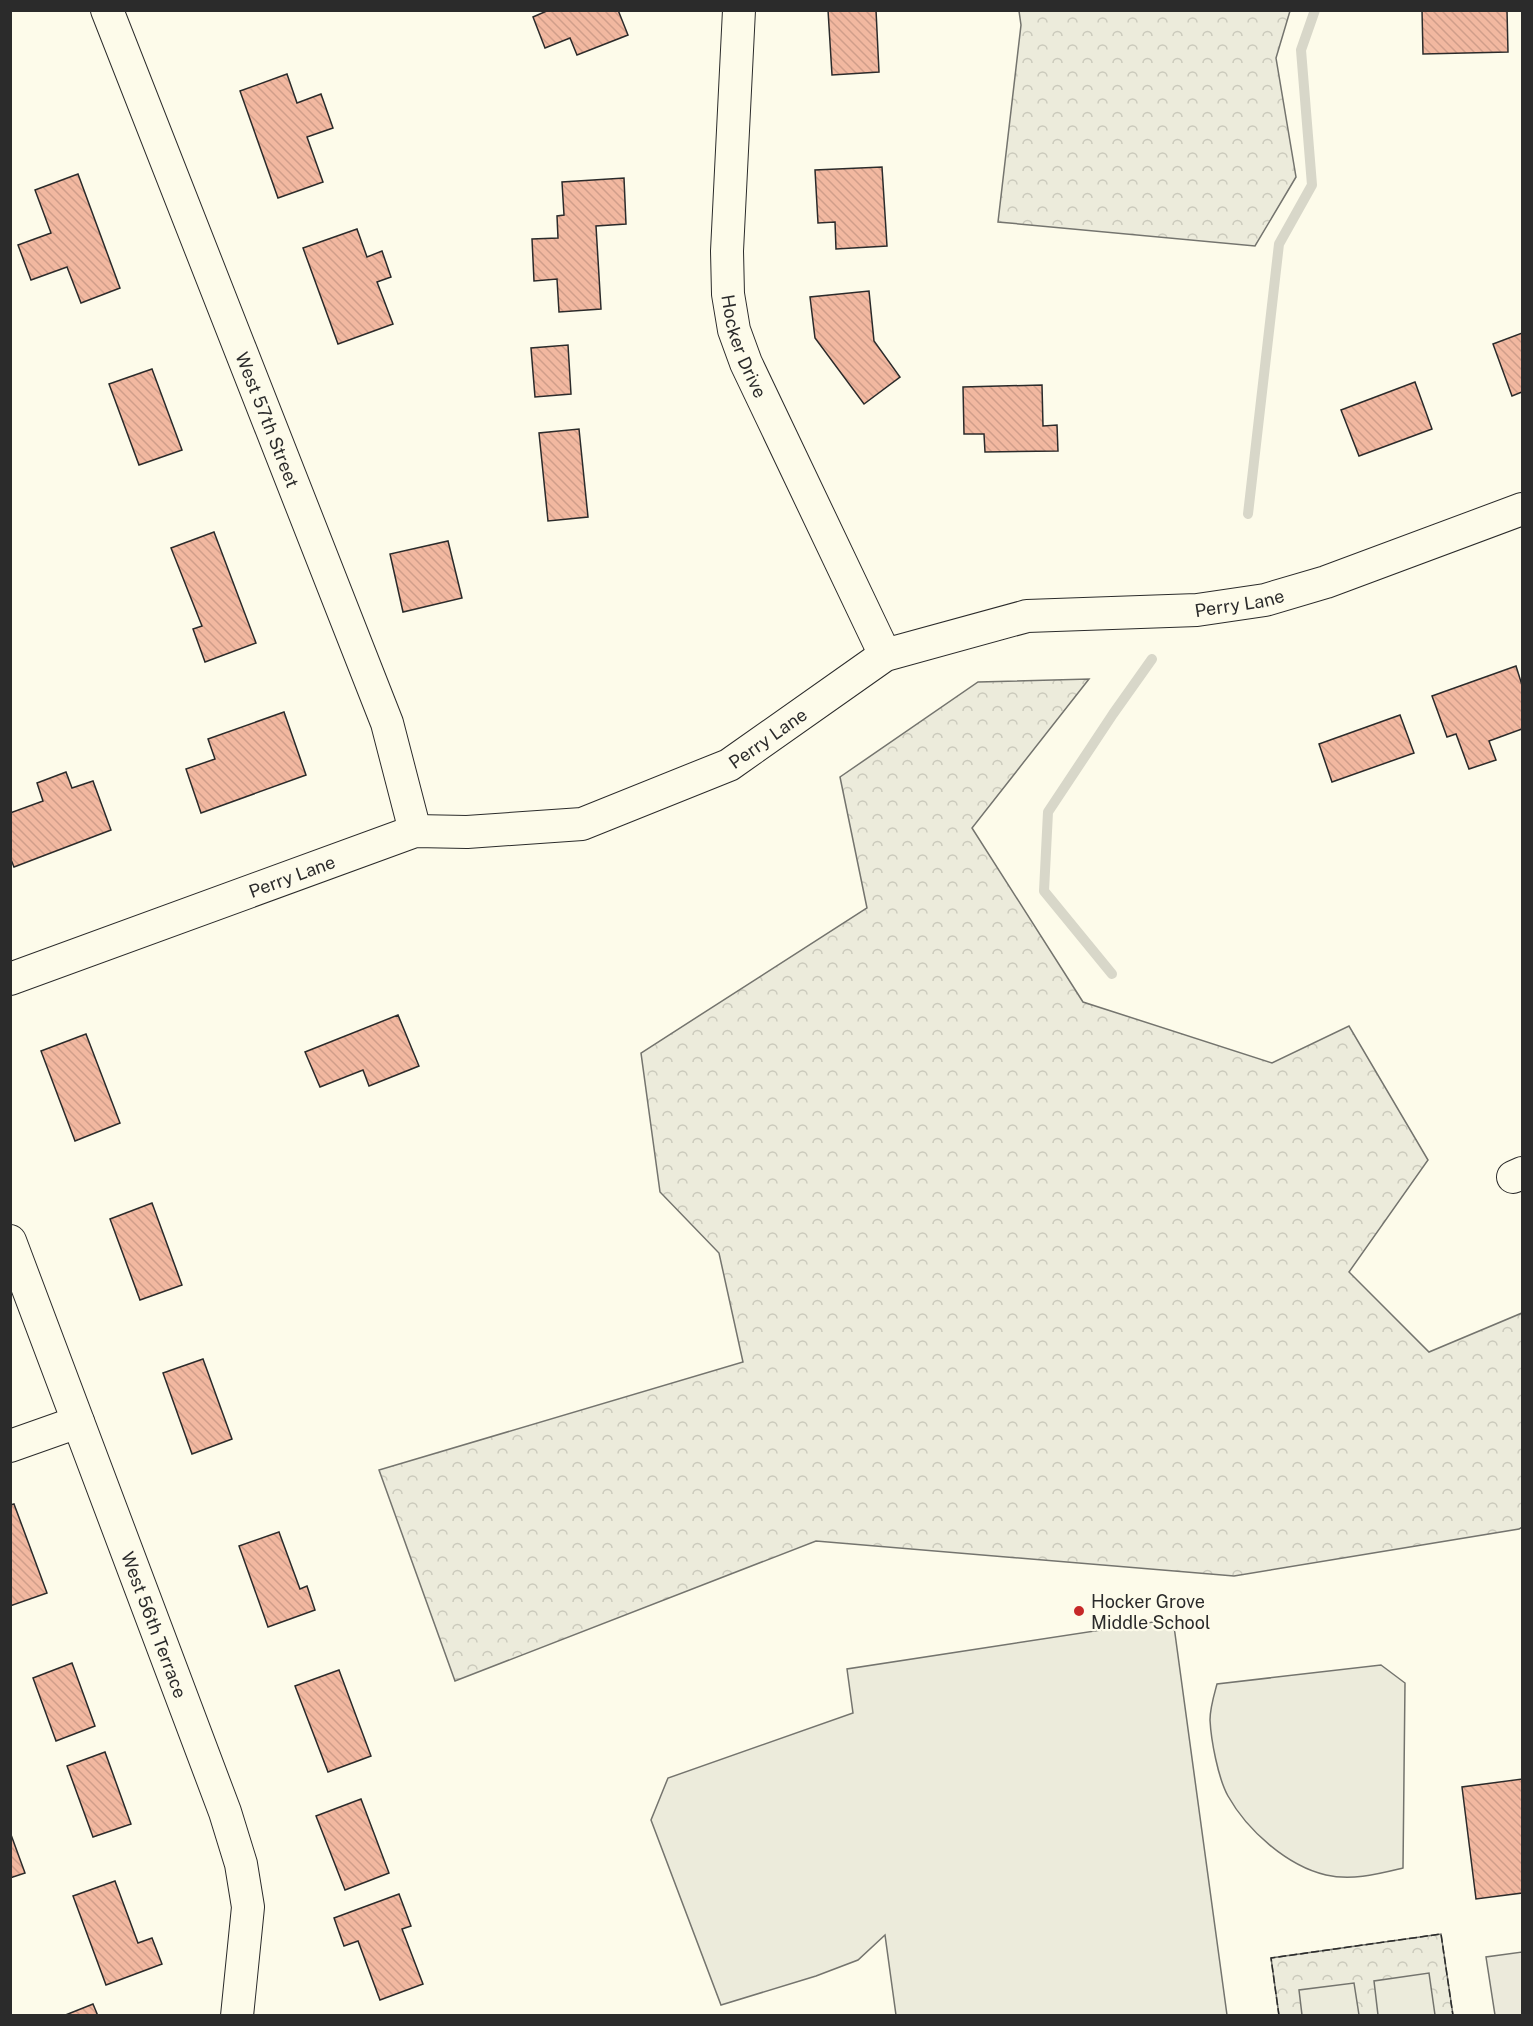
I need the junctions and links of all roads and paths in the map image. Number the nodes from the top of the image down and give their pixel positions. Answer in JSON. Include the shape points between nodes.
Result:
{"nodes":[{"id":1,"x":107,"y":10,"type":"edge"},
{"id":2,"x":739,"y":10,"type":"edge"},
{"id":3,"x":1522,"y":509,"type":"edge"},
{"id":4,"x":885,"y":655,"type":"junction"},
{"id":5,"x":416,"y":831,"type":"junction"},
{"id":6,"x":10,"y":978,"type":"edge"},
{"id":7,"x":10,"y":1241,"type":"edge"},
{"id":8,"x":78,"y":1422,"type":"junction"},
{"id":9,"x":10,"y":1446,"type":"edge"},
{"id":10,"x":237,"y":2016,"type":"edge"}],
"edges":[{"from":1,"to":5,"type":"street","name":"West 57th Street","via":[[387,723]]},
{"from":2,"to":4,"type":"street","name":"Hocker Drive","via":[[727,251],[734,330],[746,363]]},
{"from":3,"to":4,"type":"street","name":"Perry Lane","via":[[1326,582],[1265,600],[1197,610],[1027,616]]},
{"from":4,"to":5,"type":"street","name":"Perry Lane","via":[[729,765],[582,824],[467,832]]},
{"from":5,"to":6,"type":"street","name":"Perry Lane"},
{"from":7,"to":8,"type":"street","name":"West 56th Terrace"},
{"from":8,"to":9,"type":"street"},
{"from":8,"to":10,"type":"street","name":"West 56th Terrace","via":[[241,1864],[248,1907]]}]}
